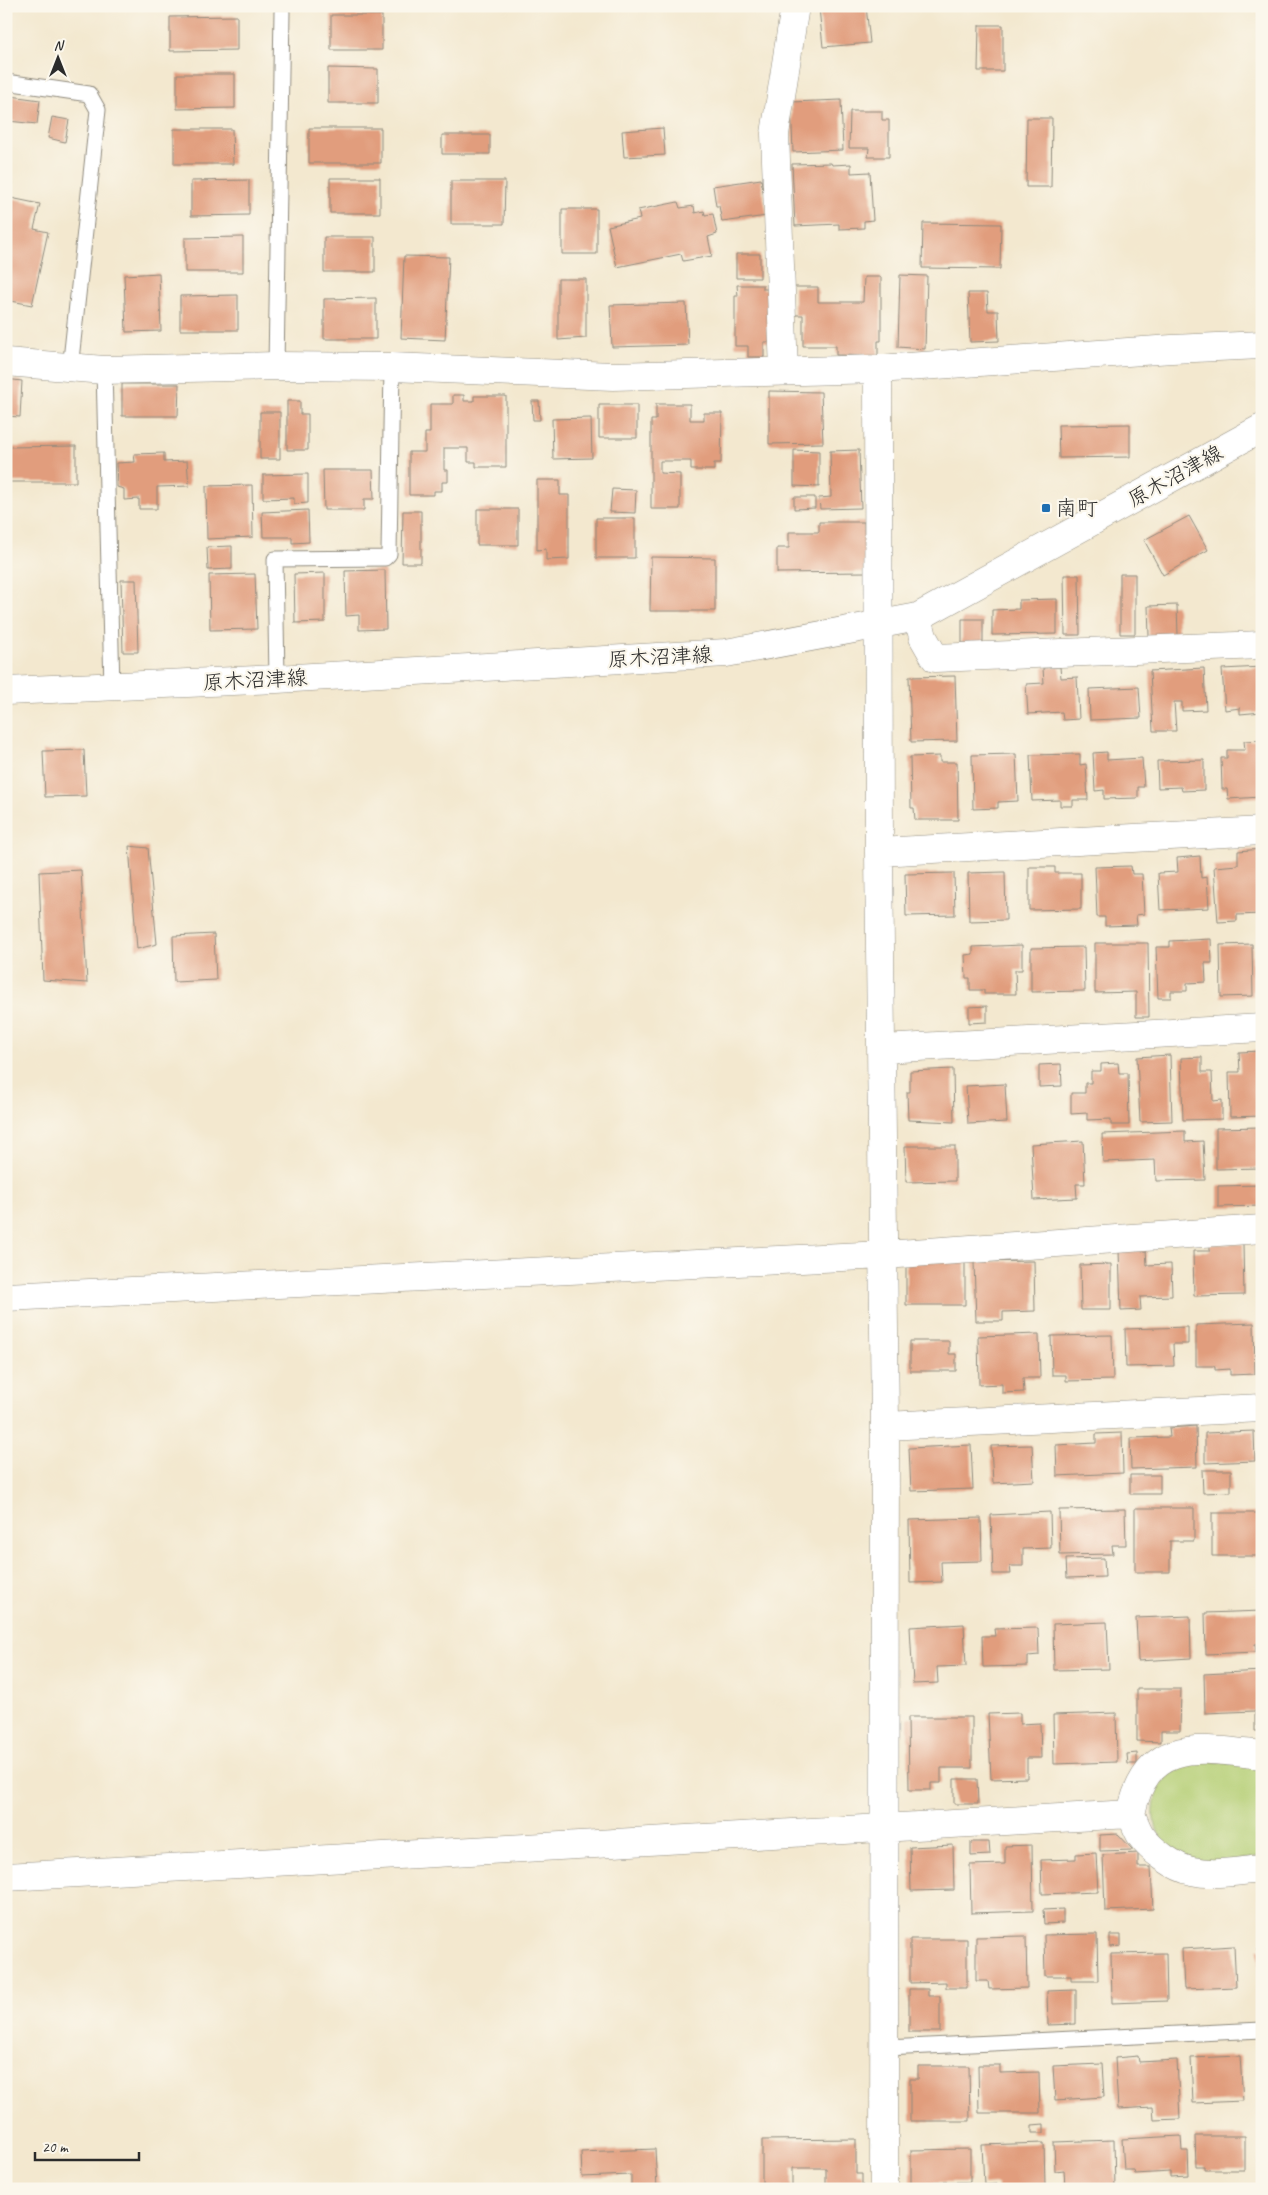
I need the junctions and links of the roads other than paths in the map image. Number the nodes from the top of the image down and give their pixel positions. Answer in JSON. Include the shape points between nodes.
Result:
{"nodes":[{"id":1,"x":795,"y":6,"type":"edge"},
{"id":2,"x":282,"y":12,"type":"dead end"},
{"id":3,"x":6,"y":82,"type":"edge"},
{"id":4,"x":1262,"y":345,"type":"edge"},
{"id":5,"x":6,"y":362,"type":"edge"},
{"id":6,"x":276,"y":366,"type":"junction"},
{"id":7,"x":392,"y":368,"type":"junction"},
{"id":8,"x":70,"y":369,"type":"junction"},
{"id":9,"x":878,"y":369,"type":"junction"},
{"id":10,"x":104,"y":370,"type":"junction"},
{"id":11,"x":784,"y":372,"type":"junction"},
{"id":12,"x":1262,"y":428,"type":"edge"},
{"id":13,"x":918,"y":617,"type":"junction"},
{"id":14,"x":880,"y":625,"type":"junction"},
{"id":15,"x":1262,"y":645,"type":"edge"},
{"id":16,"x":277,"y":679,"type":"junction"},
{"id":17,"x":112,"y":687,"type":"junction"},
{"id":18,"x":6,"y":691,"type":"edge"},
{"id":19,"x":1262,"y":830,"type":"edge"},
{"id":20,"x":879,"y":852,"type":"junction"},
{"id":21,"x":1262,"y":1028,"type":"edge"},
{"id":22,"x":882,"y":1049,"type":"junction"},
{"id":23,"x":1262,"y":1229,"type":"edge"},
{"id":24,"x":884,"y":1255,"type":"junction"},
{"id":25,"x":6,"y":1297,"type":"edge"},
{"id":26,"x":1262,"y":1408,"type":"edge"},
{"id":27,"x":885,"y":1426,"type":"junction"},
{"id":28,"x":1262,"y":1755,"type":"edge"},
{"id":29,"x":1131,"y":1814,"type":"junction"},
{"id":30,"x":885,"y":1830,"type":"junction"},
{"id":31,"x":1262,"y":1869,"type":"edge"},
{"id":32,"x":6,"y":1877,"type":"edge"},
{"id":33,"x":1262,"y":2030,"type":"edge"},
{"id":34,"x":886,"y":2048,"type":"junction"},
{"id":35,"x":884,"y":2189,"type":"edge"}],
"edges":[{"from":1,"to":11,"type":"street","via":[[775,134]]},
{"from":2,"to":6,"type":"lane"},
{"from":3,"to":8,"type":"lane","via":[[89,94],[98,110]]},
{"from":4,"to":9,"type":"street","via":[[1172,348]]},
{"from":5,"to":8,"type":"street"},
{"from":6,"to":7,"type":"street"},
{"from":6,"to":10,"type":"street"},
{"from":7,"to":11,"type":"street","via":[[613,376]]},
{"from":7,"to":16,"type":"lane","via":[[389,554],[385,558],[276,559]]},
{"from":8,"to":10,"type":"street"},
{"from":9,"to":11,"type":"street"},
{"from":9,"to":14,"type":"street"},
{"from":10,"to":17,"type":"lane"},
{"from":12,"to":13,"type":"street","name":"原木沼津線"},
{"from":13,"to":14,"type":"street","name":"原木沼津線"},
{"from":13,"to":15,"type":"street","via":[[923,637],[935,658]]},
{"from":14,"to":16,"type":"street","name":"原木沼津線","via":[[726,653]]},
{"from":14,"to":20,"type":"street"},
{"from":16,"to":17,"type":"street","name":"原木沼津線"},
{"from":17,"to":18,"type":"street","name":"原木沼津線"},
{"from":19,"to":20,"type":"street"},
{"from":20,"to":22,"type":"street"},
{"from":21,"to":22,"type":"street"},
{"from":22,"to":24,"type":"street"},
{"from":23,"to":24,"type":"street"},
{"from":24,"to":25,"type":"street"},
{"from":24,"to":27,"type":"street"},
{"from":26,"to":27,"type":"street"},
{"from":27,"to":30,"type":"street"},
{"from":28,"to":29,"type":"street","via":[[1179,1751],[1150,1768],[1142,1779]]},
{"from":29,"to":30,"type":"street"},
{"from":29,"to":31,"type":"street","via":[[1141,1836],[1153,1848],[1190,1871],[1211,1873]]},
{"from":30,"to":32,"type":"street"},
{"from":30,"to":34,"type":"street"},
{"from":33,"to":34,"type":"lane"},
{"from":34,"to":35,"type":"street"}]}
